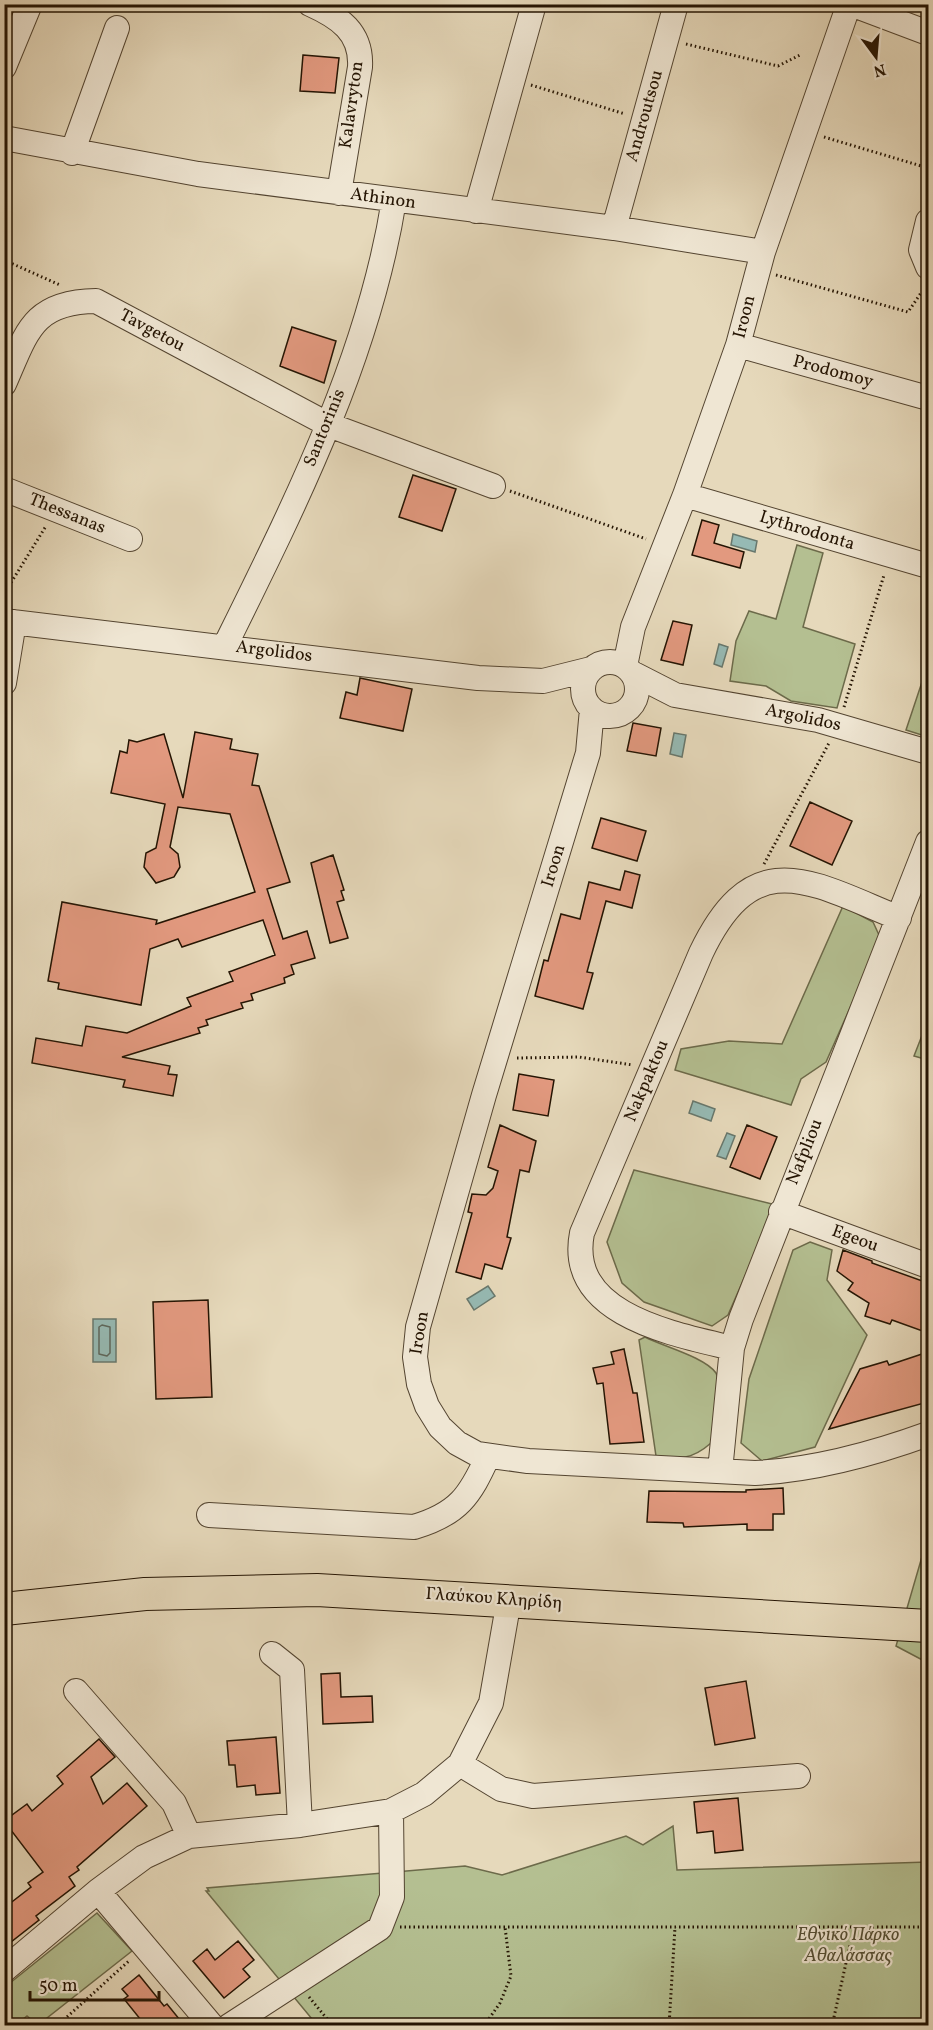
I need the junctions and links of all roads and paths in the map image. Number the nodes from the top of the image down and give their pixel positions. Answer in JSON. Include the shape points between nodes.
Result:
{"nodes":[{"id":1,"x":310,"y":4,"type":"edge"},
{"id":2,"x":534,"y":4,"type":"edge"},
{"id":3,"x":676,"y":4,"type":"edge"},
{"id":4,"x":850,"y":4,"type":"edge"},
{"id":5,"x":30,"y":5,"type":"edge"},
{"id":6,"x":117,"y":28,"type":"dead end"},
{"id":7,"x":928,"y":33,"type":"edge"},
{"id":8,"x":666,"y":39,"type":"junction"},
{"id":9,"x":800,"y":55,"type":"dead end"},
{"id":10,"x":4,"y":67,"type":"edge"},
{"id":11,"x":513,"y":80,"type":"junction"},
{"id":12,"x":644,"y":120,"type":"junction"},
{"id":13,"x":804,"y":131,"type":"junction"},
{"id":14,"x":4,"y":138,"type":"edge"},
{"id":15,"x":72,"y":153,"type":"junction"},
{"id":16,"x":928,"y":168,"type":"edge"},
{"id":17,"x":339,"y":193,"type":"junction"},
{"id":18,"x":393,"y":200,"type":"junction"},
{"id":19,"x":476,"y":211,"type":"junction"},
{"id":20,"x":928,"y":220,"type":"edge"},
{"id":21,"x":614,"y":228,"type":"junction"},
{"id":22,"x":4,"y":260,"type":"edge"},
{"id":23,"x":760,"y":261,"type":"junction"},
{"id":24,"x":928,"y":267,"type":"edge"},
{"id":25,"x":928,"y":281,"type":"edge"},
{"id":26,"x":96,"y":301,"type":"junction"},
{"id":27,"x":738,"y":345,"type":"junction"},
{"id":28,"x":4,"y":384,"type":"edge"},
{"id":29,"x":928,"y":398,"type":"edge"},
{"id":30,"x":328,"y":425,"type":"junction"},
{"id":31,"x":493,"y":486,"type":"joint"},
{"id":32,"x":4,"y":489,"type":"edge"},
{"id":33,"x":685,"y":495,"type":"junction"},
{"id":34,"x":56,"y":509,"type":"junction"},
{"id":35,"x":130,"y":539,"type":"dead end"},
{"id":36,"x":664,"y":546,"type":"junction"},
{"id":37,"x":928,"y":566,"type":"edge"},
{"id":38,"x":4,"y":594,"type":"edge"},
{"id":39,"x":9,"y":622,"type":"edge"},
{"id":40,"x":225,"y":646,"type":"junction"},
{"id":41,"x":614,"y":667,"type":"junction"},
{"id":42,"x":543,"y":681,"type":"junction"},
{"id":43,"x":4,"y":683,"type":"edge"},
{"id":44,"x":675,"y":695,"type":"junction"},
{"id":45,"x":588,"y":702,"type":"junction"},
{"id":46,"x":624,"y":710,"type":"junction"},
{"id":47,"x":928,"y":752,"type":"edge"},
{"id":48,"x":588,"y":753,"type":"junction"},
{"id":49,"x":928,"y":842,"type":"edge"},
{"id":50,"x":899,"y":918,"type":"junction"},
{"id":51,"x":495,"y":1059,"type":"junction"},
{"id":52,"x":652,"y":1069,"type":"junction"},
{"id":53,"x":781,"y":1212,"type":"junction"},
{"id":54,"x":928,"y":1266,"type":"edge"},
{"id":55,"x":732,"y":1348,"type":"junction"},
{"id":56,"x":928,"y":1434,"type":"edge"},
{"id":57,"x":488,"y":1456,"type":"junction"},
{"id":58,"x":720,"y":1471,"type":"junction"},
{"id":59,"x":209,"y":1515,"type":"dead end"},
{"id":60,"x":4,"y":1609,"type":"edge"},
{"id":61,"x":508,"y":1609,"type":"junction"},
{"id":62,"x":928,"y":1626,"type":"edge"},
{"id":63,"x":928,"y":1643,"type":"edge"},
{"id":64,"x":272,"y":1654,"type":"dead end"},
{"id":65,"x":76,"y":1691,"type":"dead end"},
{"id":66,"x":460,"y":1764,"type":"junction"},
{"id":67,"x":798,"y":1776,"type":"dead end"},
{"id":68,"x":391,"y":1811,"type":"junction"},
{"id":69,"x":300,"y":1824,"type":"junction"},
{"id":70,"x":189,"y":1836,"type":"junction"},
{"id":71,"x":98,"y":1891,"type":"junction"},
{"id":72,"x":505,"y":1927,"type":"junction"},
{"id":73,"x":675,"y":1927,"type":"junction"},
{"id":74,"x":928,"y":1927,"type":"edge"},
{"id":75,"x":380,"y":1928,"type":"junction"},
{"id":76,"x":850,"y":1945,"type":"dead end"},
{"id":77,"x":145,"y":1947,"type":"junction"},
{"id":78,"x":4,"y":1970,"type":"edge"},
{"id":79,"x":296,"y":1982,"type":"junction"},
{"id":80,"x":57,"y":2025,"type":"edge"},
{"id":81,"x":212,"y":2025,"type":"edge"},
{"id":82,"x":229,"y":2025,"type":"edge"},
{"id":83,"x":333,"y":2025,"type":"edge"},
{"id":84,"x":484,"y":2025,"type":"edge"},
{"id":85,"x":669,"y":2025,"type":"edge"},
{"id":86,"x":832,"y":2025,"type":"edge"}],
"edges":[{"from":1,"to":17,"type":"street","name":"Kalavryton","via":[[345,24],[359,54]]},
{"from":2,"to":11,"type":"street"},
{"from":3,"to":8,"type":"street","name":"Androutsou"},
{"from":4,"to":7,"type":"street"},
{"from":4,"to":13,"type":"street","name":"Iroon"},
{"from":5,"to":10,"type":"street"},
{"from":6,"to":15,"type":"street"},
{"from":8,"to":9,"type":"path","via":[[778,66]]},
{"from":8,"to":12,"type":"street","name":"Androutsou"},
{"from":11,"to":12,"type":"path"},
{"from":11,"to":19,"type":"street"},
{"from":12,"to":21,"type":"street","name":"Androutsou"},
{"from":13,"to":16,"type":"path"},
{"from":13,"to":23,"type":"street","name":"Iroon"},
{"from":14,"to":15,"type":"street","name":"Athinon"},
{"from":15,"to":17,"type":"street","name":"Athinon"},
{"from":17,"to":18,"type":"street","name":"Athinon"},
{"from":18,"to":19,"type":"street","name":"Athinon"},
{"from":18,"to":30,"type":"street","name":"Santorinis","via":[[377,283]]},
{"from":19,"to":21,"type":"street","name":"Athinon"},
{"from":20,"to":24,"type":"street","via":[[921,250]]},
{"from":21,"to":23,"type":"street","name":"Athinon"},
{"from":22,"to":26,"type":"path"},
{"from":23,"to":25,"type":"path","via":[[908,312]]},
{"from":23,"to":27,"type":"street","name":"Iroon"},
{"from":26,"to":28,"type":"street","via":[[64,303],[39,318]]},
{"from":26,"to":30,"type":"street","name":"Tavgetou"},
{"from":27,"to":29,"type":"street","name":"Prodomoy"},
{"from":27,"to":33,"type":"street","name":"Iroon"},
{"from":30,"to":31,"type":"street","name":"Tavgetou"},
{"from":30,"to":40,"type":"street","name":"Santorinis"},
{"from":31,"to":36,"type":"path"},
{"from":32,"to":34,"type":"street","name":"Thessanas"},
{"from":33,"to":36,"type":"street","name":"Iroon"},
{"from":33,"to":37,"type":"street","name":"Lythrodonta"},
{"from":34,"to":35,"type":"street","name":"Thessanas"},
{"from":34,"to":38,"type":"path"},
{"from":36,"to":41,"type":"street","name":"Iroon"},
{"from":39,"to":40,"type":"street","name":"Argolidos"},
{"from":39,"to":43,"type":"street"},
{"from":40,"to":42,"type":"street","name":"Argolidos","via":[[435,674]]},
{"from":41,"to":42,"type":"street","name":"Argolidos"},
{"from":41,"to":44,"type":"street","name":"Argolidos"},
{"from":41,"to":45,"type":"street","via":[[586,676]]},
{"from":41,"to":46,"type":"street","via":[[637,689]]},
{"from":42,"to":45,"type":"street","name":"Argolidos"},
{"from":44,"to":46,"type":"street","name":"Argolidos"},
{"from":44,"to":47,"type":"street","name":"Argolidos","via":[[818,720]]},
{"from":45,"to":46,"type":"street","via":[[600,714]]},
{"from":45,"to":48,"type":"street","name":"Iroon"},
{"from":46,"to":48,"type":"street","name":"Iroon"},
{"from":48,"to":51,"type":"street","name":"Iroon"},
{"from":49,"to":50,"type":"street","name":"Nafpliou"},
{"from":50,"to":52,"type":"street","name":"Nakpaktou","via":[[804,880],[776,879],[752,889],[724,915],[711,934]]},
{"from":50,"to":53,"type":"street","name":"Nafpliou"},
{"from":51,"to":52,"type":"path","via":[[579,1057]]},
{"from":51,"to":57,"type":"street","name":"Iroon","via":[[418,1328],[415,1357],[419,1384],[432,1417],[458,1443]]},
{"from":52,"to":55,"type":"street","name":"Nakpaktou","via":[[582,1233],[582,1269],[596,1292],[617,1309],[669,1330]]},
{"from":53,"to":54,"type":"street","name":"Egeou"},
{"from":53,"to":55,"type":"street","name":"Nafpliou"},
{"from":55,"to":58,"type":"street","name":"Nafpliou"},
{"from":56,"to":58,"type":"street","name":"Iroon","via":[[875,1452],[805,1468],[755,1473]]},
{"from":57,"to":58,"type":"street","name":"Iroon"},
{"from":57,"to":59,"type":"street","via":[[475,1485],[455,1508],[414,1527]]},
{"from":60,"to":61,"type":"main road","name":"Γλαύκου Κληρίδη","via":[[59,1604]]},
{"from":61,"to":62,"type":"main road","name":"Γλαύκου Κληρίδη"},
{"from":61,"to":63,"type":"main road","name":"Γλαύκου Κληρίδη"},
{"from":61,"to":66,"type":"street","via":[[491,1703]]},
{"from":64,"to":69,"type":"street","via":[[291,1670]]},
{"from":65,"to":70,"type":"street","via":[[174,1803]]},
{"from":66,"to":67,"type":"street","via":[[501,1789],[533,1796]]},
{"from":66,"to":68,"type":"street","via":[[424,1794]]},
{"from":68,"to":69,"type":"street"},
{"from":68,"to":75,"type":"street","via":[[392,1897]]},
{"from":69,"to":70,"type":"street"},
{"from":70,"to":71,"type":"street","via":[[144,1857]]},
{"from":71,"to":77,"type":"street"},
{"from":71,"to":78,"type":"street"},
{"from":72,"to":73,"type":"path"},
{"from":72,"to":75,"type":"path"},
{"from":72,"to":84,"type":"path","via":[[511,1976],[501,2003]]},
{"from":73,"to":74,"type":"path"},
{"from":73,"to":85,"type":"path"},
{"from":75,"to":79,"type":"street"},
{"from":76,"to":86,"type":"path"},
{"from":77,"to":80,"type":"path"},
{"from":77,"to":81,"type":"street"},
{"from":79,"to":82,"type":"street"},
{"from":79,"to":83,"type":"path"}]}
